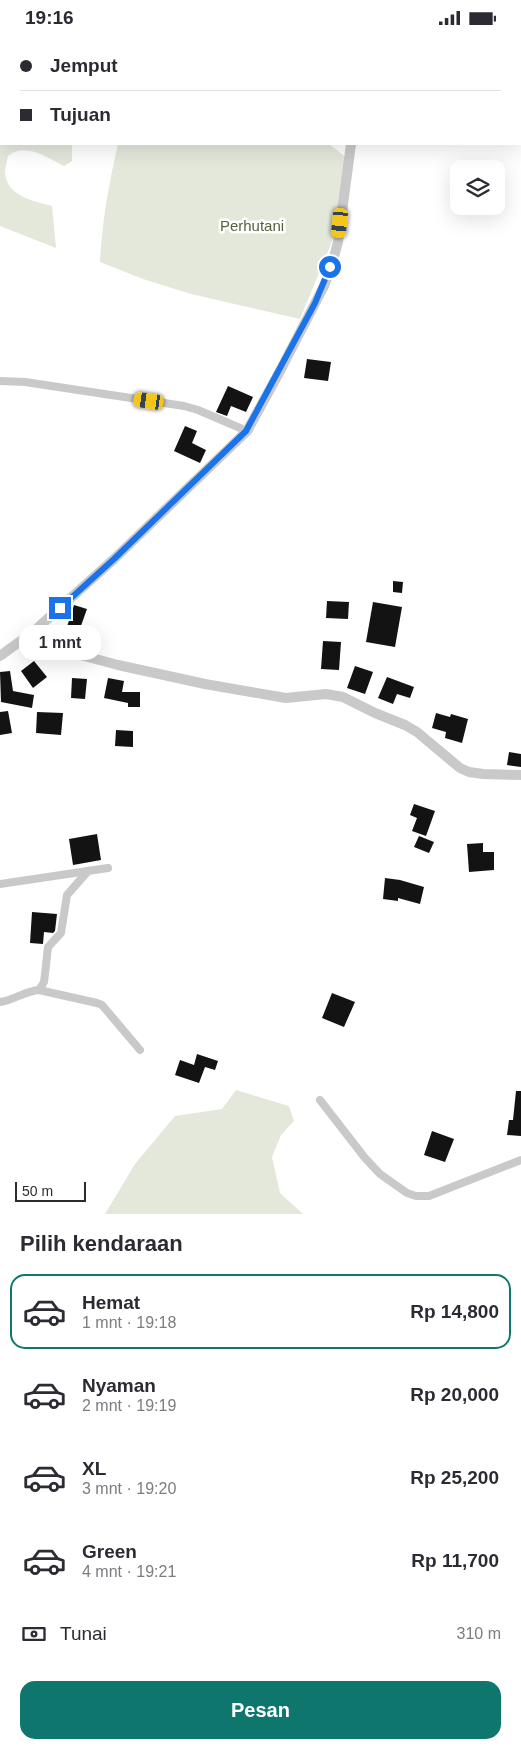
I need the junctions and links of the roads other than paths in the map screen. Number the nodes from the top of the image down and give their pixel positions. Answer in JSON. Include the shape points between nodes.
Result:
{"nodes":[{"id":1,"x":351,"y":145,"type":"edge"},
{"id":2,"x":0,"y":381,"type":"edge"},
{"id":3,"x":246,"y":431,"type":"junction"},
{"id":4,"x":33,"y":632,"type":"junction"},
{"id":5,"x":0,"y":656,"type":"edge"},
{"id":6,"x":521,"y":775,"type":"edge"},
{"id":7,"x":108,"y":869,"type":"dead end"},
{"id":8,"x":88,"y":871,"type":"junction"},
{"id":9,"x":0,"y":883,"type":"edge"},
{"id":10,"x":39,"y":990,"type":"junction"},
{"id":11,"x":0,"y":1001,"type":"edge"},
{"id":12,"x":140,"y":1050,"type":"dead end"},
{"id":13,"x":320,"y":1100,"type":"dead end"},
{"id":14,"x":521,"y":1160,"type":"edge"}],
"edges":[{"from":1,"to":3,"type":"street","via":[[338,242],[324,286]]},
{"from":2,"to":3,"type":"street","via":[[184,406]]},
{"from":3,"to":4,"type":"street"},
{"from":4,"to":5,"type":"street"},
{"from":4,"to":6,"type":"street","via":[[77,654],[118,665],[286,698],[326,694],[343,697],[417,732],[469,772]]},
{"from":7,"to":8,"type":"street"},
{"from":8,"to":9,"type":"street"},
{"from":8,"to":10,"type":"street","via":[[67,895],[61,933],[48,947],[46,974]]},
{"from":10,"to":11,"type":"street"},
{"from":10,"to":12,"type":"street","via":[[102,1005]]},
{"from":13,"to":14,"type":"street","via":[[380,1174],[416,1196],[429,1195]]}]}
